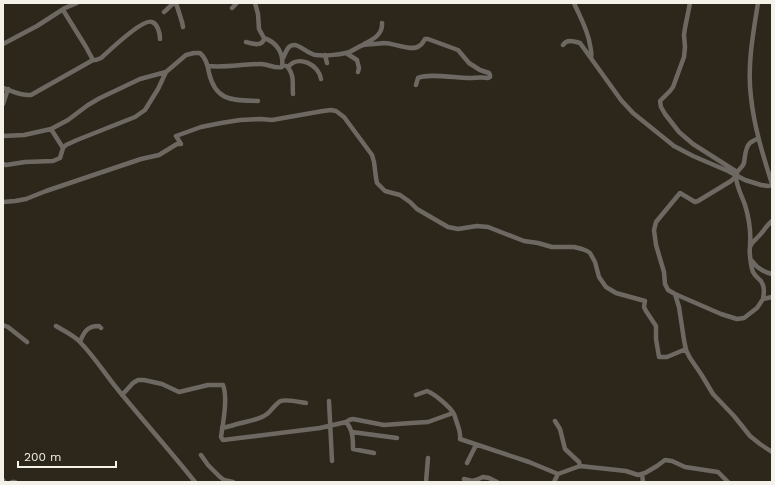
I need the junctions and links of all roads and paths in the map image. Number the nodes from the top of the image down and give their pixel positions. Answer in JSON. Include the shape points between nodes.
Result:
{"nodes":[{"id":1,"x":77,"y":3,"type":"edge"},
{"id":2,"x":175,"y":3,"type":"edge"},
{"id":3,"x":237,"y":3,"type":"edge"},
{"id":4,"x":255,"y":3,"type":"edge"},
{"id":5,"x":574,"y":3,"type":"edge"},
{"id":6,"x":690,"y":3,"type":"edge"},
{"id":7,"x":758,"y":3,"type":"edge"},
{"id":8,"x":232,"y":8,"type":"dead end"},
{"id":9,"x":63,"y":10,"type":"junction"},
{"id":10,"x":164,"y":12,"type":"dead end"},
{"id":11,"x":382,"y":23,"type":"dead end"},
{"id":12,"x":183,"y":27,"type":"dead end"},
{"id":13,"x":264,"y":38,"type":"junction"},
{"id":14,"x":160,"y":39,"type":"dead end"},
{"id":15,"x":246,"y":42,"type":"dead end"},
{"id":16,"x":3,"y":44,"type":"edge"},
{"id":17,"x":361,"y":45,"type":"junction"},
{"id":18,"x":563,"y":46,"type":"dead end"},
{"id":19,"x":346,"y":53,"type":"junction"},
{"id":20,"x":325,"y":55,"type":"junction"},
{"id":21,"x":282,"y":58,"type":"junction"},
{"id":22,"x":591,"y":58,"type":"junction"},
{"id":23,"x":95,"y":61,"type":"junction"},
{"id":24,"x":327,"y":63,"type":"dead end"},
{"id":25,"x":208,"y":66,"type":"junction"},
{"id":26,"x":282,"y":67,"type":"junction"},
{"id":27,"x":288,"y":67,"type":"junction"},
{"id":28,"x":166,"y":72,"type":"junction"},
{"id":29,"x":358,"y":72,"type":"dead end"},
{"id":30,"x":321,"y":79,"type":"dead end"},
{"id":31,"x":416,"y":85,"type":"dead end"},
{"id":32,"x":6,"y":88,"type":"edge"},
{"id":33,"x":293,"y":94,"type":"dead end"},
{"id":34,"x":258,"y":101,"type":"dead end"},
{"id":35,"x":3,"y":104,"type":"edge"},
{"id":36,"x":51,"y":129,"type":"junction"},
{"id":37,"x":3,"y":136,"type":"edge"},
{"id":38,"x":758,"y":138,"type":"junction"},
{"id":39,"x":63,"y":148,"type":"junction"},
{"id":40,"x":3,"y":164,"type":"edge"},
{"id":41,"x":737,"y":174,"type":"junction"},
{"id":42,"x":772,"y":184,"type":"edge"},
{"id":43,"x":3,"y":202,"type":"edge"},
{"id":44,"x":772,"y":221,"type":"edge"},
{"id":45,"x":750,"y":246,"type":"junction"},
{"id":46,"x":751,"y":259,"type":"junction"},
{"id":47,"x":772,"y":274,"type":"edge"},
{"id":48,"x":675,"y":294,"type":"junction"},
{"id":49,"x":772,"y":297,"type":"edge"},
{"id":50,"x":763,"y":299,"type":"junction"},
{"id":51,"x":56,"y":326,"type":"dead end"},
{"id":52,"x":4,"y":327,"type":"edge"},
{"id":53,"x":101,"y":328,"type":"dead end"},
{"id":54,"x":27,"y":342,"type":"dead end"},
{"id":55,"x":80,"y":342,"type":"junction"},
{"id":56,"x":686,"y":349,"type":"junction"},
{"id":57,"x":416,"y":394,"type":"dead end"},
{"id":58,"x":122,"y":395,"type":"junction"},
{"id":59,"x":330,"y":401,"type":"dead end"},
{"id":60,"x":306,"y":403,"type":"dead end"},
{"id":61,"x":453,"y":413,"type":"junction"},
{"id":62,"x":555,"y":421,"type":"dead end"},
{"id":63,"x":346,"y":422,"type":"junction"},
{"id":64,"x":331,"y":426,"type":"junction"},
{"id":65,"x":222,"y":428,"type":"junction"},
{"id":66,"x":352,"y":432,"type":"junction"},
{"id":67,"x":397,"y":438,"type":"dead end"},
{"id":68,"x":476,"y":445,"type":"junction"},
{"id":69,"x":772,"y":452,"type":"edge"},
{"id":70,"x":374,"y":453,"type":"dead end"},
{"id":71,"x":201,"y":455,"type":"dead end"},
{"id":72,"x":428,"y":458,"type":"dead end"},
{"id":73,"x":332,"y":461,"type":"dead end"},
{"id":74,"x":467,"y":463,"type":"dead end"},
{"id":75,"x":580,"y":466,"type":"junction"},
{"id":76,"x":558,"y":474,"type":"junction"},
{"id":77,"x":642,"y":474,"type":"junction"},
{"id":78,"x":464,"y":478,"type":"dead end"},
{"id":79,"x":195,"y":482,"type":"edge"},
{"id":80,"x":233,"y":482,"type":"edge"},
{"id":81,"x":426,"y":482,"type":"edge"},
{"id":82,"x":497,"y":482,"type":"edge"},
{"id":83,"x":554,"y":482,"type":"edge"},
{"id":84,"x":643,"y":482,"type":"edge"},
{"id":85,"x":727,"y":482,"type":"edge"}],
"edges":[{"from":1,"to":9,"type":"street"},
{"from":2,"to":10,"type":"street"},
{"from":2,"to":12,"type":"street"},
{"from":3,"to":8,"type":"street"},
{"from":4,"to":13,"type":"street","via":[[259,29]]},
{"from":5,"to":22,"type":"street","via":[[588,34]]},
{"from":6,"to":41,"type":"street","via":[[684,36],[684,57],[673,87],[660,101],[661,107],[672,124],[686,138]]},
{"from":7,"to":38,"type":"street","via":[[750,66],[751,98]]},
{"from":9,"to":16,"type":"street"},
{"from":9,"to":23,"type":"street"},
{"from":11,"to":17,"type":"street","via":[[379,34]]},
{"from":13,"to":15,"type":"street","via":[[262,44]]},
{"from":13,"to":21,"type":"street","via":[[274,44]]},
{"from":14,"to":23,"type":"street","via":[[156,25],[147,22],[127,34]]},
{"from":17,"to":19,"type":"street"},
{"from":17,"to":31,"type":"street","via":[[388,43],[413,49],[428,39],[458,50],[469,63],[490,75],[488,78],[421,76]]},
{"from":18,"to":22,"type":"street","via":[[567,41],[580,43]]},
{"from":19,"to":20,"type":"street"},
{"from":19,"to":29,"type":"street","via":[[357,60]]},
{"from":20,"to":21,"type":"street","via":[[315,55],[294,44]]},
{"from":20,"to":24,"type":"street"},
{"from":21,"to":26,"type":"street"},
{"from":22,"to":41,"type":"street","via":[[612,89],[633,113],[668,141],[680,150]]},
{"from":23,"to":32,"type":"street","via":[[31,95]]},
{"from":25,"to":26,"type":"street","via":[[263,64]]},
{"from":25,"to":28,"type":"street","via":[[203,55],[194,53],[184,57]]},
{"from":25,"to":34,"type":"street","via":[[213,83],[222,96]]},
{"from":26,"to":27,"type":"street"},
{"from":27,"to":30,"type":"street","via":[[296,62],[312,65]]},
{"from":27,"to":33,"type":"street","via":[[294,81]]},
{"from":28,"to":36,"type":"street","via":[[140,79],[100,98]]},
{"from":28,"to":39,"type":"street","via":[[145,110]]},
{"from":32,"to":35,"type":"street"},
{"from":36,"to":37,"type":"street"},
{"from":36,"to":39,"type":"street"},
{"from":38,"to":41,"type":"street","via":[[750,142],[742,168]]},
{"from":38,"to":42,"type":"street"},
{"from":39,"to":40,"type":"street","via":[[60,158],[53,161]]},
{"from":41,"to":42,"type":"street","via":[[755,184]]},
{"from":41,"to":45,"type":"street","via":[[746,208]]},
{"from":41,"to":48,"type":"street","via":[[731,181],[695,202],[680,193],[656,222],[654,237],[665,284],[668,290]]},
{"from":43,"to":56,"type":"street","via":[[26,199],[159,155],[181,144],[176,136],[201,127],[240,120],[272,120],[336,111],[344,117],[372,155],[377,183],[384,191],[400,195],[451,228],[488,227],[524,241],[587,250],[595,262],[599,278],[606,287],[616,293],[645,301],[644,307],[656,326],[659,357],[667,357]]},
{"from":44,"to":45,"type":"street"},
{"from":45,"to":46,"type":"street"},
{"from":46,"to":47,"type":"street","via":[[759,269]]},
{"from":46,"to":50,"type":"street","via":[[753,273],[763,287]]},
{"from":48,"to":50,"type":"street","via":[[737,319],[744,318],[757,308]]},
{"from":48,"to":56,"type":"street"},
{"from":49,"to":50,"type":"street"},
{"from":51,"to":55,"type":"street"},
{"from":52,"to":54,"type":"street","via":[[8,327]]},
{"from":53,"to":55,"type":"street","via":[[88,328]]},
{"from":55,"to":58,"type":"street"},
{"from":56,"to":69,"type":"street","via":[[713,394],[750,436]]},
{"from":57,"to":61,"type":"street","via":[[427,391],[431,393]]},
{"from":58,"to":65,"type":"street","via":[[138,380],[162,384],[179,392],[208,384],[223,385],[225,412]]},
{"from":58,"to":79,"type":"street"},
{"from":59,"to":64,"type":"street"},
{"from":60,"to":65,"type":"street","via":[[280,401],[266,415]]},
{"from":61,"to":63,"type":"street","via":[[428,422],[384,425],[352,419]]},
{"from":61,"to":68,"type":"street","via":[[461,434],[460,439]]},
{"from":62,"to":75,"type":"street","via":[[560,429],[565,449]]},
{"from":63,"to":64,"type":"street"},
{"from":63,"to":66,"type":"street"},
{"from":64,"to":65,"type":"street","via":[[223,440]]},
{"from":64,"to":73,"type":"street"},
{"from":66,"to":67,"type":"street"},
{"from":66,"to":70,"type":"street","via":[[354,449]]},
{"from":68,"to":74,"type":"street"},
{"from":68,"to":76,"type":"street"},
{"from":71,"to":80,"type":"street","via":[[220,477]]},
{"from":72,"to":81,"type":"street"},
{"from":75,"to":76,"type":"street"},
{"from":75,"to":77,"type":"street"},
{"from":76,"to":83,"type":"street"},
{"from":77,"to":84,"type":"street"},
{"from":77,"to":85,"type":"street","via":[[665,460],[685,467],[718,472]]},
{"from":78,"to":82,"type":"street","via":[[472,481],[483,477]]}]}
